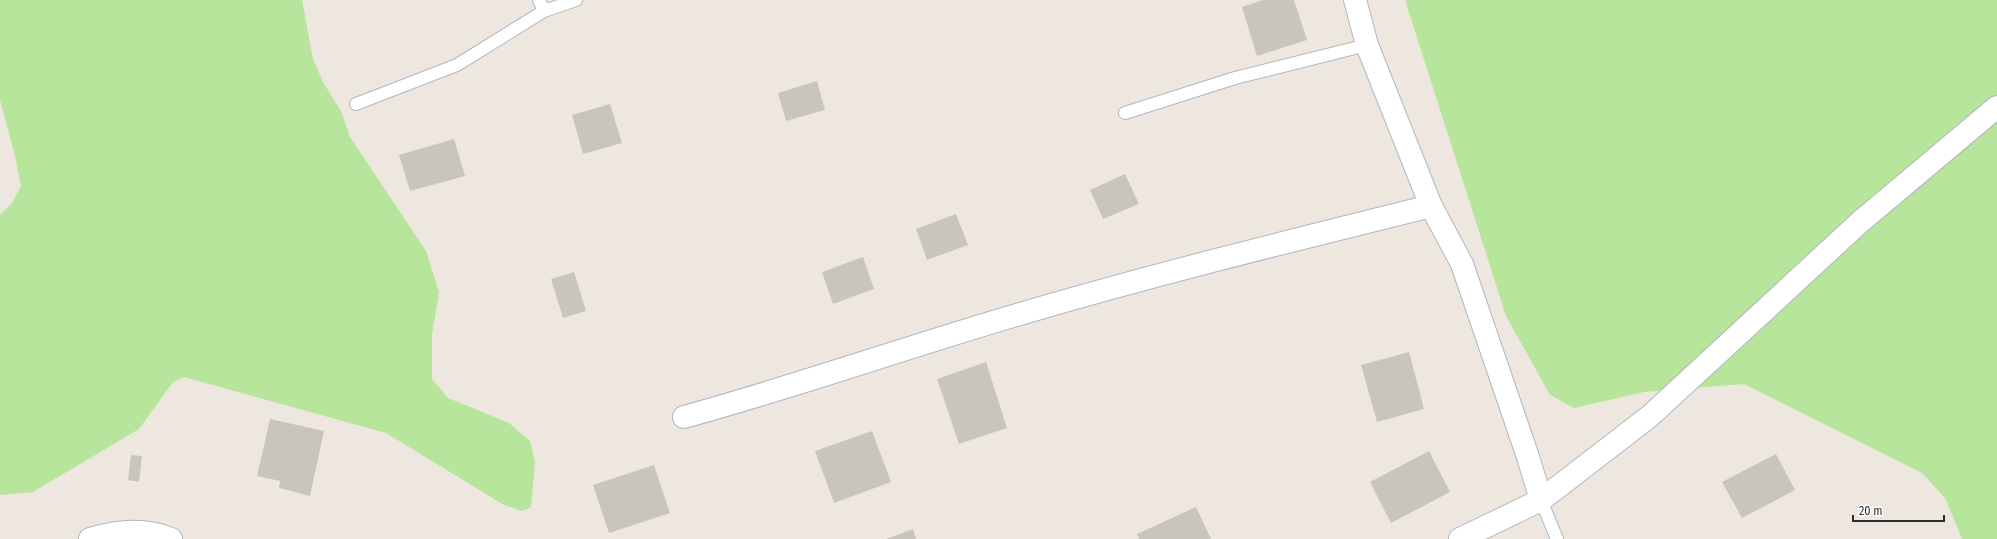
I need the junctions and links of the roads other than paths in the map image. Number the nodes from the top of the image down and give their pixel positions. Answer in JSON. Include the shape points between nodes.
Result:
{"nodes":[{"id":1,"x":539,"y":0,"type":"edge"},
{"id":2,"x":576,"y":0,"type":"edge"},
{"id":3,"x":1355,"y":0,"type":"edge"},
{"id":4,"x":544,"y":11,"type":"junction"},
{"id":5,"x":1367,"y":45,"type":"junction"},
{"id":6,"x":356,"y":104,"type":"dead end"},
{"id":7,"x":1997,"y":107,"type":"edge"},
{"id":8,"x":1125,"y":113,"type":"dead end"},
{"id":9,"x":1431,"y":206,"type":"junction"},
{"id":10,"x":684,"y":417,"type":"dead end"},
{"id":11,"x":1541,"y":500,"type":"junction"},
{"id":12,"x":101,"y":537,"type":"edge"},
{"id":13,"x":171,"y":539,"type":"edge"},
{"id":14,"x":1460,"y":539,"type":"edge"},
{"id":15,"x":1557,"y":539,"type":"edge"}],
"edges":[{"from":1,"to":4,"type":"lane"},
{"from":2,"to":4,"type":"lane"},
{"from":3,"to":5,"type":"street"},
{"from":4,"to":6,"type":"lane","via":[[457,65]]},
{"from":5,"to":8,"type":"lane","via":[[1235,78]]},
{"from":5,"to":9,"type":"street"},
{"from":7,"to":11,"type":"street","via":[[1860,222],[1650,416]]},
{"from":9,"to":10,"type":"street","via":[[1198,264],[1056,304]]},
{"from":9,"to":11,"type":"street","via":[[1462,264]]},
{"from":11,"to":14,"type":"street"},
{"from":11,"to":15,"type":"lane"},
{"from":12,"to":13,"type":"street","via":[[140,531]]}]}
